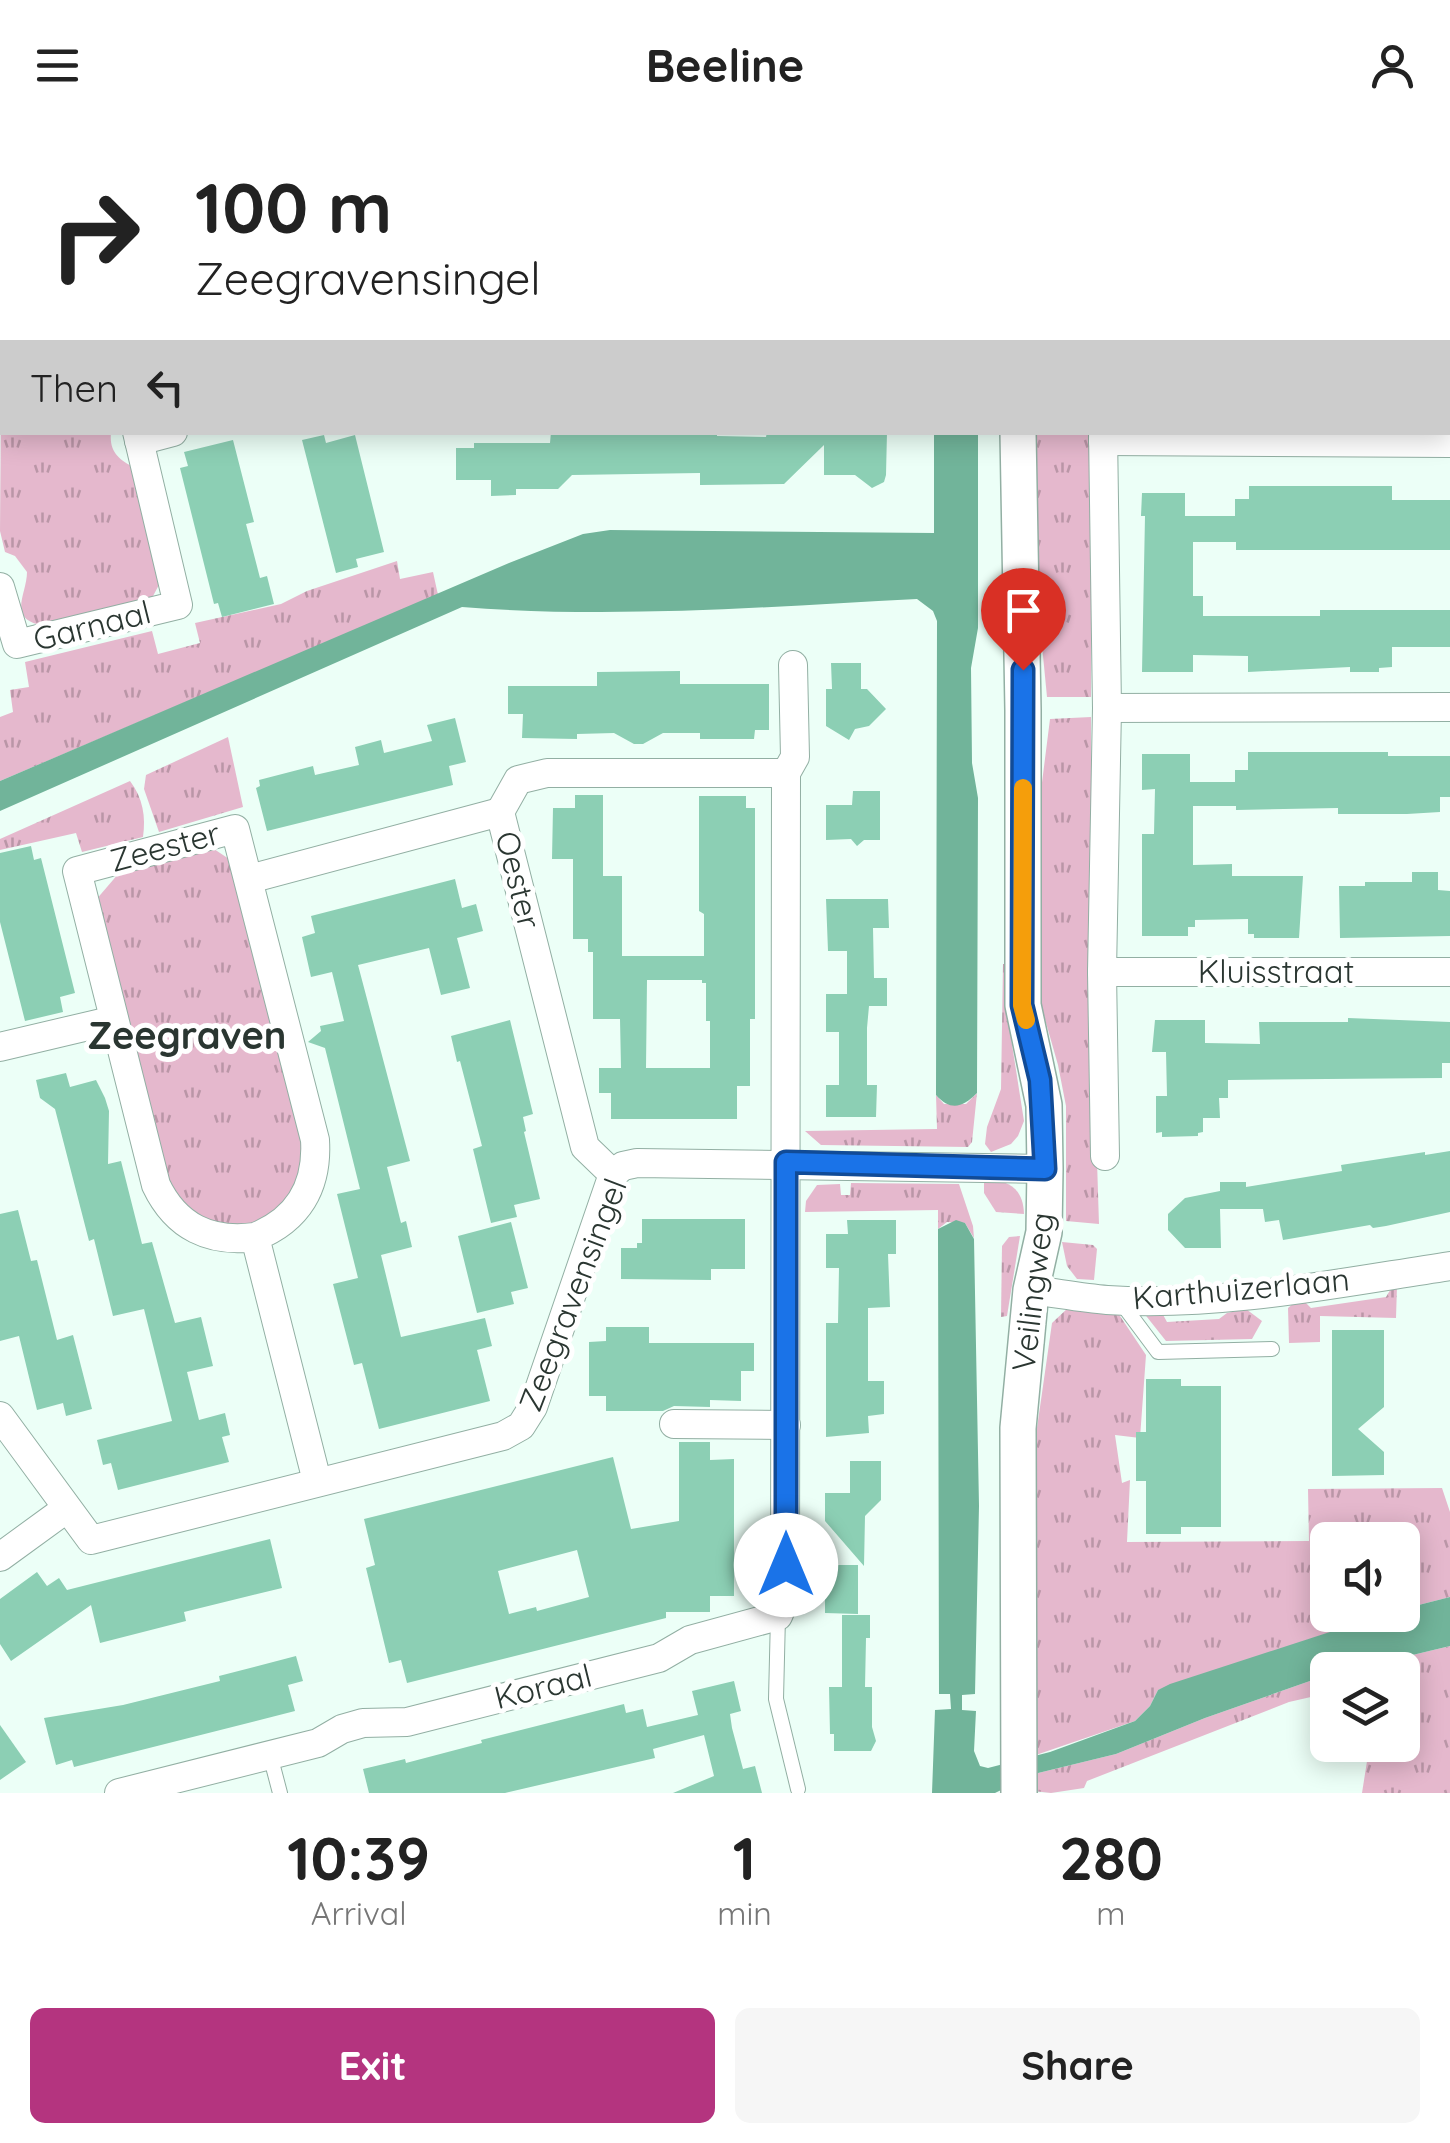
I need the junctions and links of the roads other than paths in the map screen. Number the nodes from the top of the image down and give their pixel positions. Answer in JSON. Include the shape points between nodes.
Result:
{"nodes":[{"id":1,"x":1018,"y":435,"type":"edge"},
{"id":2,"x":138,"y":437,"type":"edge"},
{"id":3,"x":1103,"y":437,"type":"edge"},
{"id":4,"x":1450,"y":442,"type":"edge"},
{"id":5,"x":0,"y":587,"type":"edge"},
{"id":6,"x":794,"y":665,"type":"dead end"},
{"id":7,"x":1450,"y":707,"type":"edge"},
{"id":8,"x":1107,"y":708,"type":"junction"},
{"id":9,"x":786,"y":773,"type":"junction"},
{"id":10,"x":500,"y":812,"type":"junction"},
{"id":11,"x":249,"y":879,"type":"junction"},
{"id":12,"x":1102,"y":972,"type":"junction"},
{"id":13,"x":1450,"y":972,"type":"edge"},
{"id":14,"x":114,"y":1020,"type":"junction"},
{"id":15,"x":0,"y":1047,"type":"edge"},
{"id":16,"x":1105,"y":1156,"type":"dead end"},
{"id":17,"x":786,"y":1162,"type":"junction"},
{"id":18,"x":1045,"y":1169,"type":"junction"},
{"id":19,"x":613,"y":1174,"type":"junction"},
{"id":20,"x":255,"y":1237,"type":"junction"},
{"id":21,"x":1450,"y":1266,"type":"edge"},
{"id":22,"x":1031,"y":1290,"type":"junction"},
{"id":23,"x":1120,"y":1300,"type":"junction"},
{"id":24,"x":1272,"y":1348,"type":"dead end"},
{"id":25,"x":0,"y":1416,"type":"edge"},
{"id":26,"x":674,"y":1424,"type":"dead end"},
{"id":27,"x":786,"y":1425,"type":"junction"},
{"id":28,"x":317,"y":1481,"type":"junction"},
{"id":29,"x":66,"y":1509,"type":"junction"},
{"id":30,"x":0,"y":1557,"type":"edge"},
{"id":31,"x":778,"y":1616,"type":"junction"},
{"id":32,"x":270,"y":1755,"type":"junction"},
{"id":33,"x":798,"y":1788,"type":"dead end"},
{"id":34,"x":118,"y":1793,"type":"edge"},
{"id":35,"x":280,"y":1793,"type":"edge"},
{"id":36,"x":1018,"y":1793,"type":"edge"}],
"edges":[{"from":1,"to":18,"type":"street","name":"Veilingweg","via":[[1022,1005],[1042,1092]]},
{"from":2,"to":5,"type":"street","name":"Garnaal","via":[[178,605],[16,644]]},
{"from":3,"to":4,"type":"street"},
{"from":3,"to":8,"type":"street"},
{"from":6,"to":9,"type":"street","via":[[796,756]]},
{"from":7,"to":8,"type":"street"},
{"from":8,"to":12,"type":"street"},
{"from":9,"to":10,"type":"street","name":"Oester","via":[[547,773],[518,780]]},
{"from":9,"to":17,"type":"street"},
{"from":10,"to":11,"type":"street","name":"Zeester"},
{"from":10,"to":19,"type":"street","name":"Oester","via":[[585,1147]]},
{"from":11,"to":14,"type":"street","name":"Zeester","via":[[235,829],[77,870]]},
{"from":11,"to":20,"type":"street","name":"Zeester","via":[[316,1158],[298,1209]]},
{"from":12,"to":13,"type":"street","name":"Kluisstraat"},
{"from":12,"to":16,"type":"street"},
{"from":14,"to":15,"type":"street"},
{"from":14,"to":20,"type":"street","name":"Zeester","via":[[163,1200],[202,1234]]},
{"from":17,"to":18,"type":"street","name":"Zeegravensingel"},
{"from":17,"to":19,"type":"street","name":"Zeegravensingel","via":[[638,1163]]},
{"from":17,"to":27,"type":"street"},
{"from":18,"to":22,"type":"street","name":"Veilingweg","via":[[1044,1232]]},
{"from":19,"to":28,"type":"street","name":"Zeegravensingel","via":[[534,1407],[521,1426],[504,1436]]},
{"from":20,"to":28,"type":"street"},
{"from":21,"to":23,"type":"street","name":"Karthuizerlaan","via":[[1273,1293]]},
{"from":22,"to":23,"type":"street","name":"Karthuizerlaan"},
{"from":22,"to":36,"type":"street","name":"Veilingweg","via":[[1018,1428]]},
{"from":23,"to":24,"type":"lane","via":[[1158,1352]]},
{"from":25,"to":29,"type":"street","name":"Zeegravensingel"},
{"from":26,"to":27,"type":"street"},
{"from":27,"to":31,"type":"street","via":[[786,1600]]},
{"from":28,"to":29,"type":"street","name":"Zeegravensingel","via":[[91,1540]]},
{"from":29,"to":30,"type":"street"},
{"from":31,"to":32,"type":"street","name":"Koraal","via":[[690,1640],[658,1658],[407,1722],[363,1723]]},
{"from":31,"to":33,"type":"lane","via":[[776,1699]]},
{"from":32,"to":34,"type":"street","name":"Koraal"},
{"from":32,"to":35,"type":"lane"}]}
